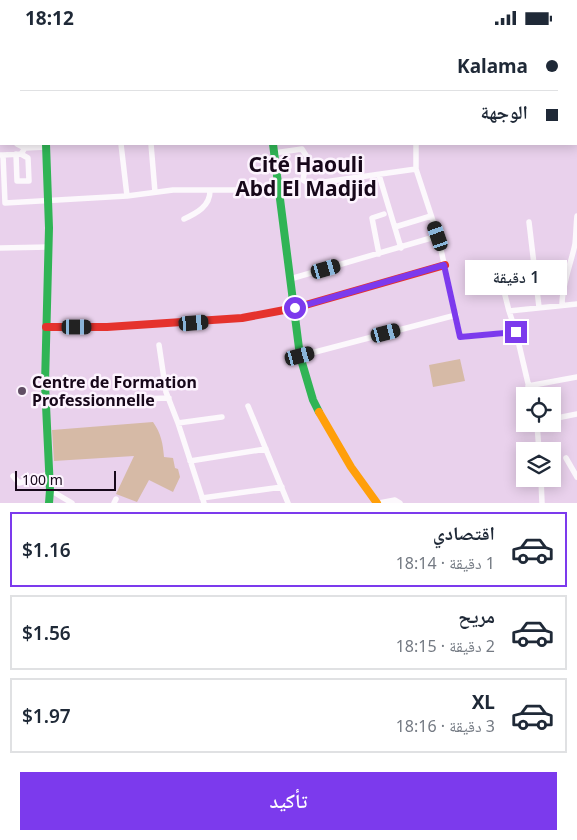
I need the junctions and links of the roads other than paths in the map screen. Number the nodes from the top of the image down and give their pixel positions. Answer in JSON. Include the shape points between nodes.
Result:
{"nodes":[{"id":1,"x":46,"y":145,"type":"edge"},
{"id":2,"x":121,"y":145,"type":"edge"},
{"id":3,"x":151,"y":145,"type":"edge"},
{"id":4,"x":273,"y":145,"type":"edge"},
{"id":5,"x":416,"y":145,"type":"edge"},
{"id":6,"x":25,"y":146,"type":"edge"},
{"id":7,"x":274,"y":153,"type":"junction"},
{"id":8,"x":1,"y":155,"type":"edge"},
{"id":9,"x":416,"y":169,"type":"junction"},
{"id":10,"x":379,"y":175,"type":"junction"},
{"id":11,"x":278,"y":190,"type":"junction"},
{"id":12,"x":155,"y":191,"type":"junction"},
{"id":13,"x":210,"y":191,"type":"junction"},
{"id":14,"x":127,"y":196,"type":"junction"},
{"id":15,"x":50,"y":201,"type":"junction"},
{"id":16,"x":384,"y":215,"type":"dead end"},
{"id":17,"x":431,"y":216,"type":"junction"},
{"id":18,"x":577,"y":216,"type":"edge"},
{"id":19,"x":184,"y":219,"type":"dead end"},
{"id":20,"x":529,"y":222,"type":"dead end"},
{"id":21,"x":395,"y":227,"type":"junction"},
{"id":22,"x":438,"y":236,"type":"junction"},
{"id":23,"x":49,"y":247,"type":"junction"},
{"id":24,"x":401,"y":247,"type":"junction"},
{"id":25,"x":0,"y":248,"type":"edge"},
{"id":26,"x":379,"y":254,"type":"junction"},
{"id":27,"x":444,"y":265,"type":"junction"},
{"id":28,"x":498,"y":267,"type":"dead end"},
{"id":29,"x":290,"y":279,"type":"junction"},
{"id":30,"x":577,"y":304,"type":"edge"},
{"id":31,"x":562,"y":305,"type":"junction"},
{"id":32,"x":539,"y":307,"type":"junction"},
{"id":33,"x":295,"y":308,"type":"junction"},
{"id":34,"x":509,"y":311,"type":"junction"},
{"id":35,"x":456,"y":315,"type":"junction"},
{"id":36,"x":46,"y":327,"type":"junction"},
{"id":37,"x":516,"y":332,"type":"junction"},
{"id":38,"x":159,"y":345,"type":"dead end"},
{"id":39,"x":300,"y":356,"type":"junction"},
{"id":40,"x":577,"y":377,"type":"edge"},
{"id":41,"x":528,"y":386,"type":"joint"},
{"id":42,"x":169,"y":399,"type":"junction"},
{"id":43,"x":77,"y":401,"type":"dead end"},
{"id":44,"x":248,"y":406,"type":"dead end"},
{"id":45,"x":576,"y":416,"type":"edge"},
{"id":46,"x":222,"y":417,"type":"dead end"},
{"id":47,"x":561,"y":418,"type":"edge"},
{"id":48,"x":178,"y":423,"type":"junction"},
{"id":49,"x":266,"y":449,"type":"junction"},
{"id":50,"x":566,"y":458,"type":"dead end"},
{"id":51,"x":190,"y":461,"type":"junction"},
{"id":52,"x":49,"y":474,"type":"junction"},
{"id":53,"x":13,"y":476,"type":"dead end"},
{"id":54,"x":577,"y":477,"type":"edge"},
{"id":55,"x":282,"y":487,"type":"junction"},
{"id":56,"x":541,"y":487,"type":"edge"},
{"id":57,"x":50,"y":490,"type":"junction"},
{"id":58,"x":369,"y":492,"type":"junction"},
{"id":59,"x":203,"y":500,"type":"edge"},
{"id":60,"x":49,"y":503,"type":"edge"},
{"id":61,"x":72,"y":503,"type":"edge"},
{"id":62,"x":288,"y":503,"type":"edge"},
{"id":63,"x":372,"y":503,"type":"edge"},
{"id":64,"x":378,"y":503,"type":"edge"},
{"id":65,"x":400,"y":503,"type":"edge"},
{"id":66,"x":542,"y":503,"type":"edge"}],
"edges":[{"from":1,"to":6,"type":"street"},
{"from":1,"to":15,"type":"street"},
{"from":2,"to":14,"type":"street"},
{"from":3,"to":12,"type":"street"},
{"from":4,"to":7,"type":"street"},
{"from":5,"to":9,"type":"street"},
{"from":6,"to":8,"type":"street","via":[[18,154]]},
{"from":7,"to":10,"type":"street","via":[[302,149],[307,157],[303,180],[310,184]]},
{"from":7,"to":11,"type":"street"},
{"from":8,"to":15,"type":"street","via":[[5,203]]},
{"from":9,"to":10,"type":"street"},
{"from":9,"to":17,"type":"street"},
{"from":10,"to":21,"type":"street"},
{"from":11,"to":13,"type":"street"},
{"from":11,"to":29,"type":"street"},
{"from":12,"to":13,"type":"street"},
{"from":12,"to":14,"type":"street"},
{"from":13,"to":19,"type":"street","via":[[204,207]]},
{"from":14,"to":15,"type":"street"},
{"from":15,"to":23,"type":"street"},
{"from":16,"to":26,"type":"street","via":[[372,218]]},
{"from":17,"to":21,"type":"street"},
{"from":17,"to":22,"type":"street"},
{"from":18,"to":31,"type":"street","via":[[575,244],[563,287]]},
{"from":20,"to":32,"type":"street"},
{"from":21,"to":24,"type":"street"},
{"from":22,"to":24,"type":"street"},
{"from":22,"to":27,"type":"street"},
{"from":23,"to":25,"type":"street"},
{"from":23,"to":36,"type":"street"},
{"from":24,"to":26,"type":"street"},
{"from":26,"to":29,"type":"street"},
{"from":27,"to":33,"type":"street"},
{"from":27,"to":35,"type":"street"},
{"from":28,"to":34,"type":"street"},
{"from":29,"to":33,"type":"street"},
{"from":30,"to":31,"type":"street"},
{"from":31,"to":32,"type":"street"},
{"from":32,"to":34,"type":"street"},
{"from":33,"to":36,"type":"street","via":[[194,323]]},
{"from":33,"to":39,"type":"street"},
{"from":34,"to":37,"type":"street"},
{"from":35,"to":37,"type":"street","via":[[460,337]]},
{"from":35,"to":39,"type":"street"},
{"from":36,"to":52,"type":"street","via":[[45,409]]},
{"from":37,"to":41,"type":"street"},
{"from":38,"to":42,"type":"street"},
{"from":39,"to":58,"type":"street","via":[[313,400],[325,424]]},
{"from":40,"to":41,"type":"street"},
{"from":42,"to":43,"type":"street"},
{"from":42,"to":48,"type":"street"},
{"from":44,"to":49,"type":"street"},
{"from":45,"to":47,"type":"street"},
{"from":46,"to":48,"type":"street"},
{"from":48,"to":51,"type":"street"},
{"from":49,"to":51,"type":"street"},
{"from":49,"to":55,"type":"street"},
{"from":50,"to":54,"type":"street"},
{"from":51,"to":59,"type":"street"},
{"from":52,"to":53,"type":"street","via":[[19,483]]},
{"from":52,"to":57,"type":"street"},
{"from":55,"to":59,"type":"street"},
{"from":55,"to":62,"type":"street"},
{"from":56,"to":66,"type":"street"},
{"from":57,"to":60,"type":"street"},
{"from":57,"to":61,"type":"street"},
{"from":58,"to":63,"type":"street"},
{"from":58,"to":64,"type":"street"},
{"from":64,"to":65,"type":"street","via":[[395,499]]}]}
